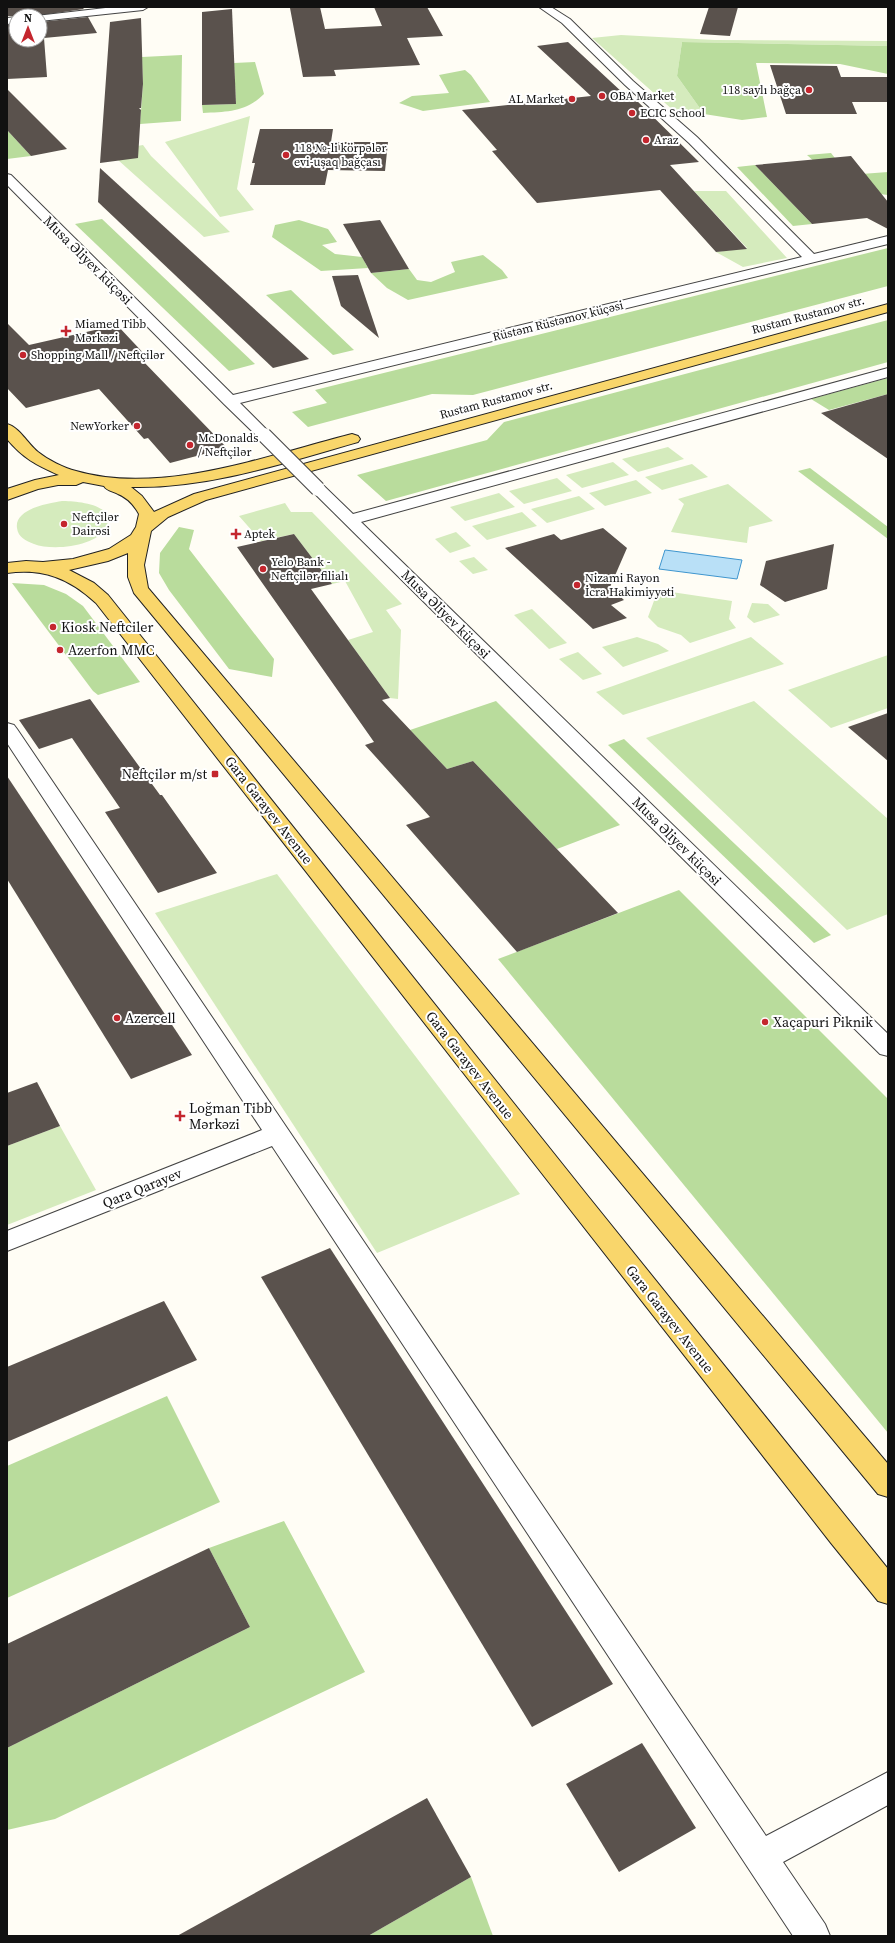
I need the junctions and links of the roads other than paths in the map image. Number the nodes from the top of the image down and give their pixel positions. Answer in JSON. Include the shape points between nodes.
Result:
{"nodes":[{"id":1,"x":143,"y":7,"type":"edge"},
{"id":2,"x":544,"y":7,"type":"edge"},
{"id":3,"x":48,"y":17,"type":"edge"},
{"id":4,"x":7,"y":178,"type":"edge"},
{"id":5,"x":888,"y":240,"type":"edge"},
{"id":6,"x":811,"y":259,"type":"junction"},
{"id":7,"x":888,"y":308,"type":"edge"},
{"id":8,"x":888,"y":372,"type":"edge"},
{"id":9,"x":229,"y":401,"type":"junction"},
{"id":10,"x":7,"y":429,"type":"edge"},
{"id":11,"x":369,"y":434,"type":"dead end"},
{"id":12,"x":99,"y":482,"type":"junction"},
{"id":13,"x":7,"y":495,"type":"edge"},
{"id":14,"x":350,"y":520,"type":"junction"},
{"id":15,"x":144,"y":529,"type":"junction"},
{"id":16,"x":7,"y":560,"type":"edge"},
{"id":17,"x":33,"y":566,"type":"junction"},
{"id":18,"x":7,"y":568,"type":"edge"},
{"id":19,"x":7,"y":729,"type":"edge"},
{"id":20,"x":888,"y":1048,"type":"edge"},
{"id":21,"x":277,"y":1134,"type":"junction"},
{"id":22,"x":7,"y":1241,"type":"edge"},
{"id":23,"x":888,"y":1485,"type":"edge"},
{"id":24,"x":888,"y":1591,"type":"edge"},
{"id":25,"x":888,"y":1788,"type":"edge"},
{"id":26,"x":760,"y":1857,"type":"junction"},
{"id":27,"x":813,"y":1936,"type":"edge"}],
"edges":[{"from":1,"to":3,"type":"street"},
{"from":2,"to":6,"type":"street","via":[[566,21],[693,140]]},
{"from":4,"to":9,"type":"street","name":"Musa Əliyev küçəsi"},
{"from":5,"to":6,"type":"street","name":"Rüstəm Rüstəmov küçəsi"},
{"from":6,"to":9,"type":"street","name":"Rüstəm Rüstəmov küçəsi"},
{"from":7,"to":15,"type":"main road","name":"Rustam Rustamov str.","via":[[220,491],[178,505]]},
{"from":8,"to":14,"type":"street"},
{"from":9,"to":14,"type":"street","name":"Musa Əliyev küçəsi","bridge":true},
{"from":10,"to":12,"type":"main road","via":[[36,459],[65,472]]},
{"from":11,"to":12,"type":"main road","via":[[174,482]]},
{"from":12,"to":13,"type":"main road","via":[[50,482],[27,486]]},
{"from":12,"to":15,"type":"main road","via":[[123,489],[140,500],[147,514]]},
{"from":14,"to":20,"type":"street","name":"Musa Əliyev küçəsi"},
{"from":15,"to":17,"type":"main road","name":"Rustam Rustamov str.","via":[[131,543],[112,554],[80,563]]},
{"from":15,"to":23,"type":"main road","via":[[134,562],[134,576],[140,589]]},
{"from":16,"to":17,"type":"main road"},
{"from":17,"to":18,"type":"main road"},
{"from":17,"to":24,"type":"main road","name":"Gara Garayev Avenue","via":[[78,580],[102,599]]},
{"from":19,"to":21,"type":"street"},
{"from":21,"to":22,"type":"street","name":"Qara Qarayev"},
{"from":21,"to":26,"type":"street"},
{"from":25,"to":26,"type":"street"},
{"from":26,"to":27,"type":"street"}]}
